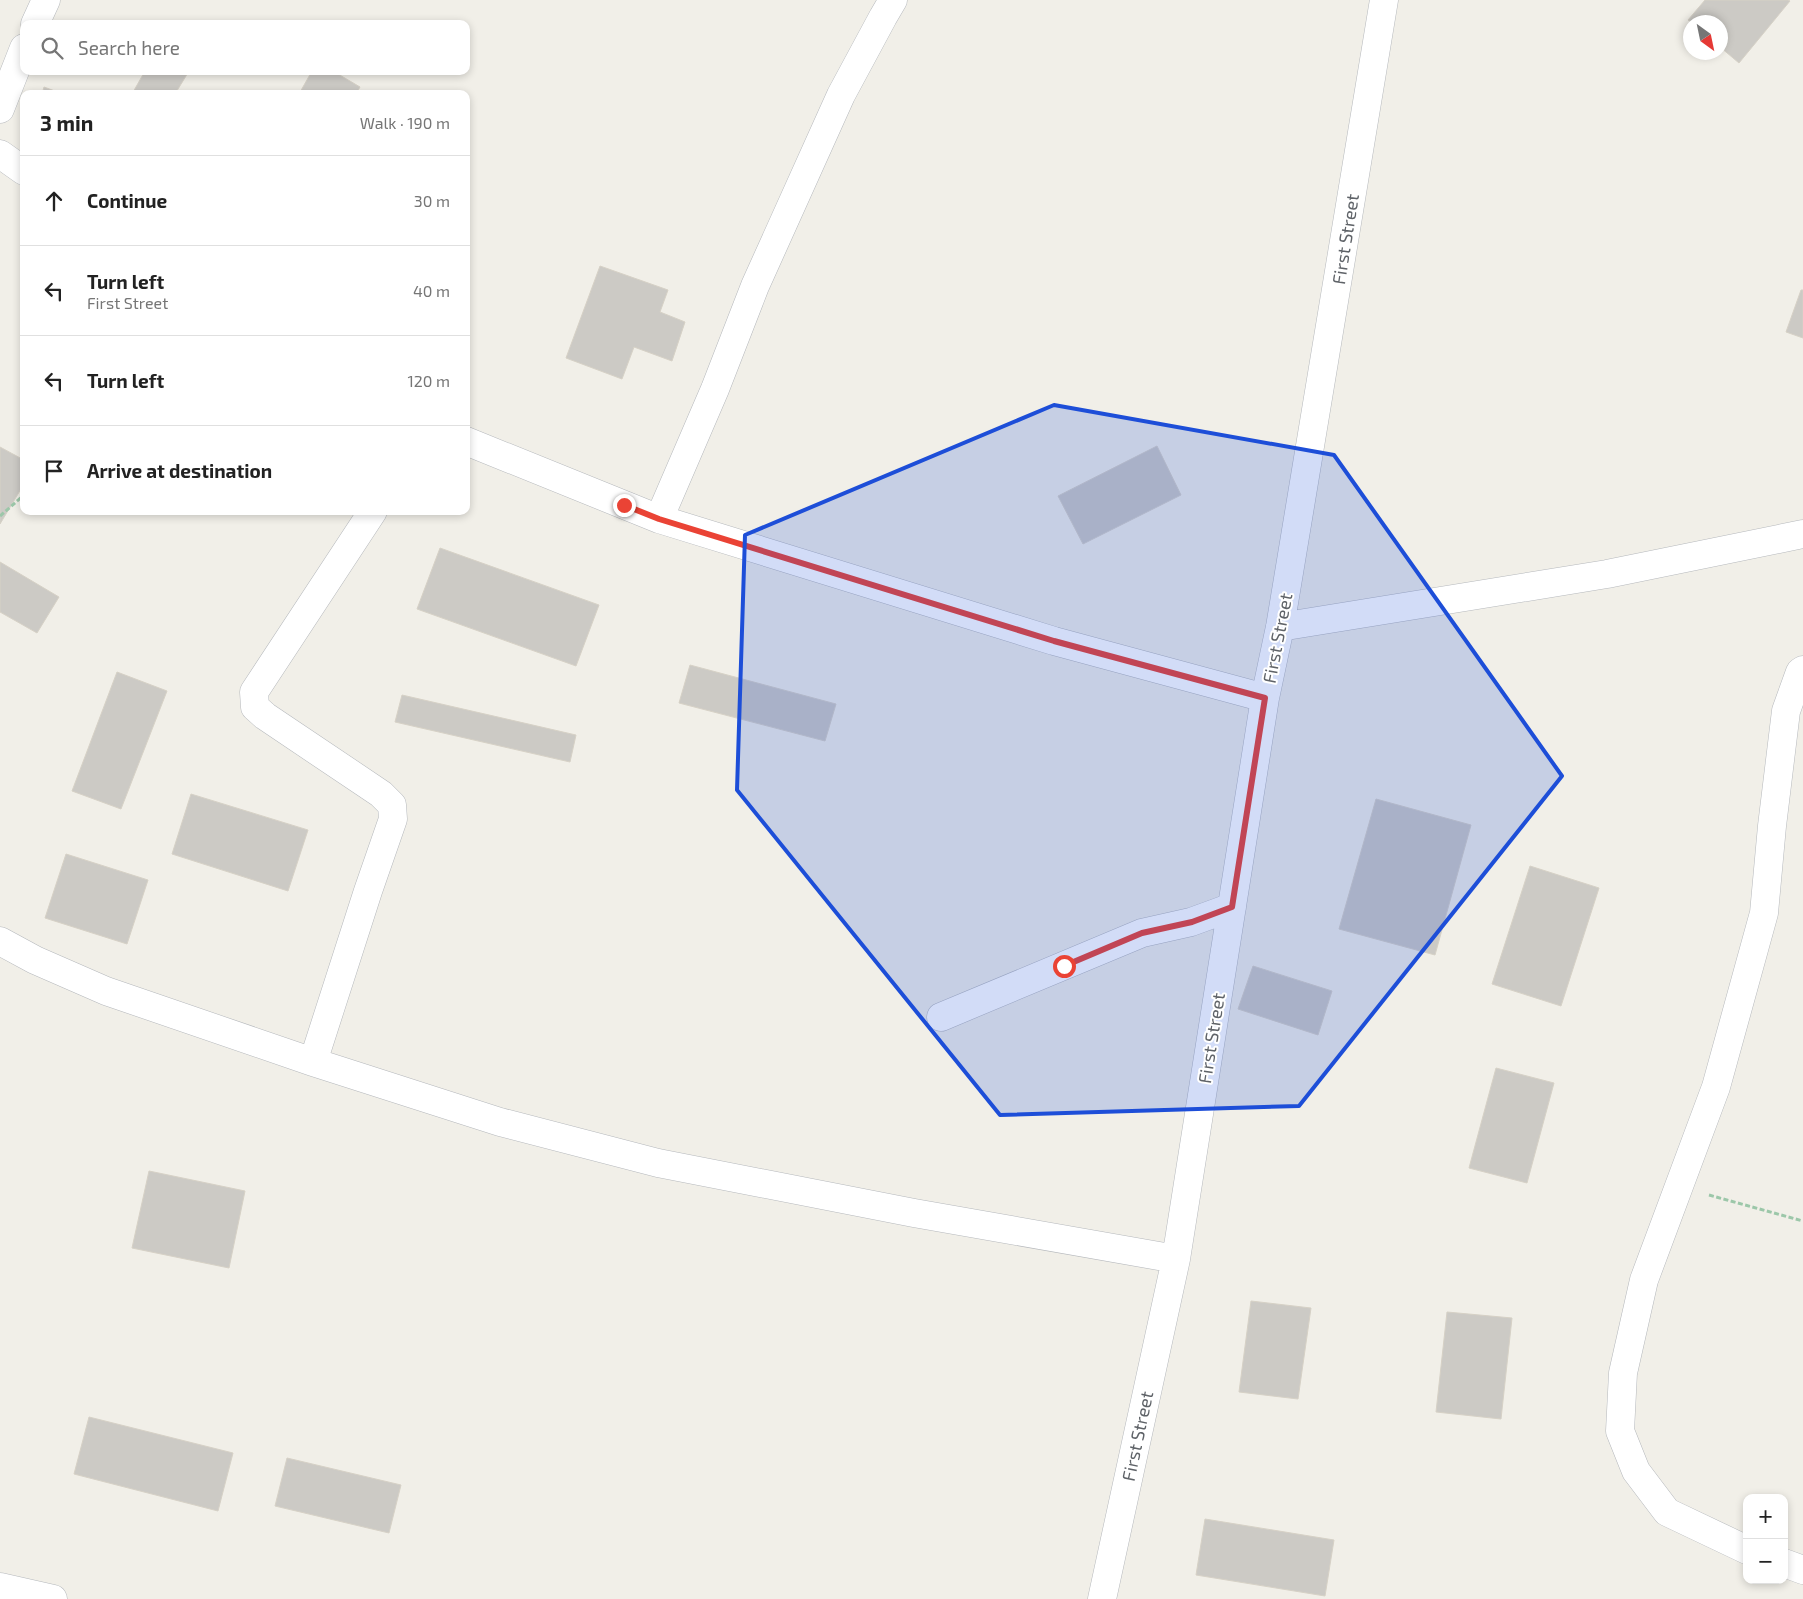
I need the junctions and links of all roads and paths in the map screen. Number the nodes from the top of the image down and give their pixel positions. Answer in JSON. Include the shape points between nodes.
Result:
{"nodes":[{"id":1,"x":46,"y":0,"type":"edge"},
{"id":2,"x":893,"y":0,"type":"edge"},
{"id":3,"x":1384,"y":0,"type":"edge"},
{"id":4,"x":37,"y":20,"type":"edge"},
{"id":5,"x":20,"y":58,"type":"edge"},
{"id":6,"x":0,"y":109,"type":"edge"},
{"id":7,"x":0,"y":154,"type":"edge"},
{"id":8,"x":20,"y":168,"type":"edge"},
{"id":9,"x":470,"y":442,"type":"edge"},
{"id":10,"x":20,"y":499,"type":"edge"},
{"id":11,"x":370,"y":515,"type":"edge"},
{"id":12,"x":0,"y":516,"type":"edge"},
{"id":13,"x":659,"y":519,"type":"junction"},
{"id":14,"x":1803,"y":534,"type":"edge"},
{"id":15,"x":1280,"y":627,"type":"junction"},
{"id":16,"x":1803,"y":670,"type":"edge"},
{"id":17,"x":1265,"y":698,"type":"junction"},
{"id":18,"x":1232,"y":907,"type":"junction"},
{"id":19,"x":0,"y":941,"type":"edge"},
{"id":20,"x":941,"y":1017,"type":"dead end"},
{"id":21,"x":313,"y":1062,"type":"junction"},
{"id":22,"x":1678,"y":1187,"type":"junction"},
{"id":23,"x":1803,"y":1221,"type":"edge"},
{"id":24,"x":1176,"y":1259,"type":"junction"},
{"id":25,"x":1743,"y":1548,"type":"edge"},
{"id":26,"x":1788,"y":1564,"type":"edge"},
{"id":27,"x":1803,"y":1570,"type":"edge"},
{"id":28,"x":0,"y":1587,"type":"edge"},
{"id":29,"x":53,"y":1599,"type":"edge"},
{"id":30,"x":1102,"y":1599,"type":"edge"}],
"edges":[{"from":1,"to":4,"type":"street"},
{"from":2,"to":13,"type":"street","via":[[841,95],[816,150],[755,286]]},
{"from":3,"to":15,"type":"street","name":"First Street"},
{"from":5,"to":6,"type":"street"},
{"from":7,"to":8,"type":"street"},
{"from":9,"to":13,"type":"street"},
{"from":10,"to":12,"type":"path"},
{"from":11,"to":21,"type":"street","via":[[254,692],[255,707],[265,716],[392,804],[393,820]]},
{"from":13,"to":17,"type":"street","via":[[1054,641]]},
{"from":14,"to":15,"type":"street","via":[[1607,574]]},
{"from":15,"to":17,"type":"street","name":"First Street"},
{"from":16,"to":22,"type":"street","via":[[1786,711],[1764,913],[1716,1087]]},
{"from":17,"to":18,"type":"street","name":"First Street"},
{"from":18,"to":20,"type":"street","via":[[1192,922],[1142,933]]},
{"from":18,"to":24,"type":"street","name":"First Street"},
{"from":19,"to":21,"type":"street","via":[[106,991]]},
{"from":21,"to":24,"type":"street","via":[[500,1122],[658,1164]]},
{"from":22,"to":23,"type":"path"},
{"from":22,"to":25,"type":"street","via":[[1644,1280],[1623,1373],[1620,1431],[1636,1471],[1667,1512]]},
{"from":24,"to":30,"type":"street","name":"First Street"},
{"from":26,"to":27,"type":"street"},
{"from":28,"to":29,"type":"street"}]}
